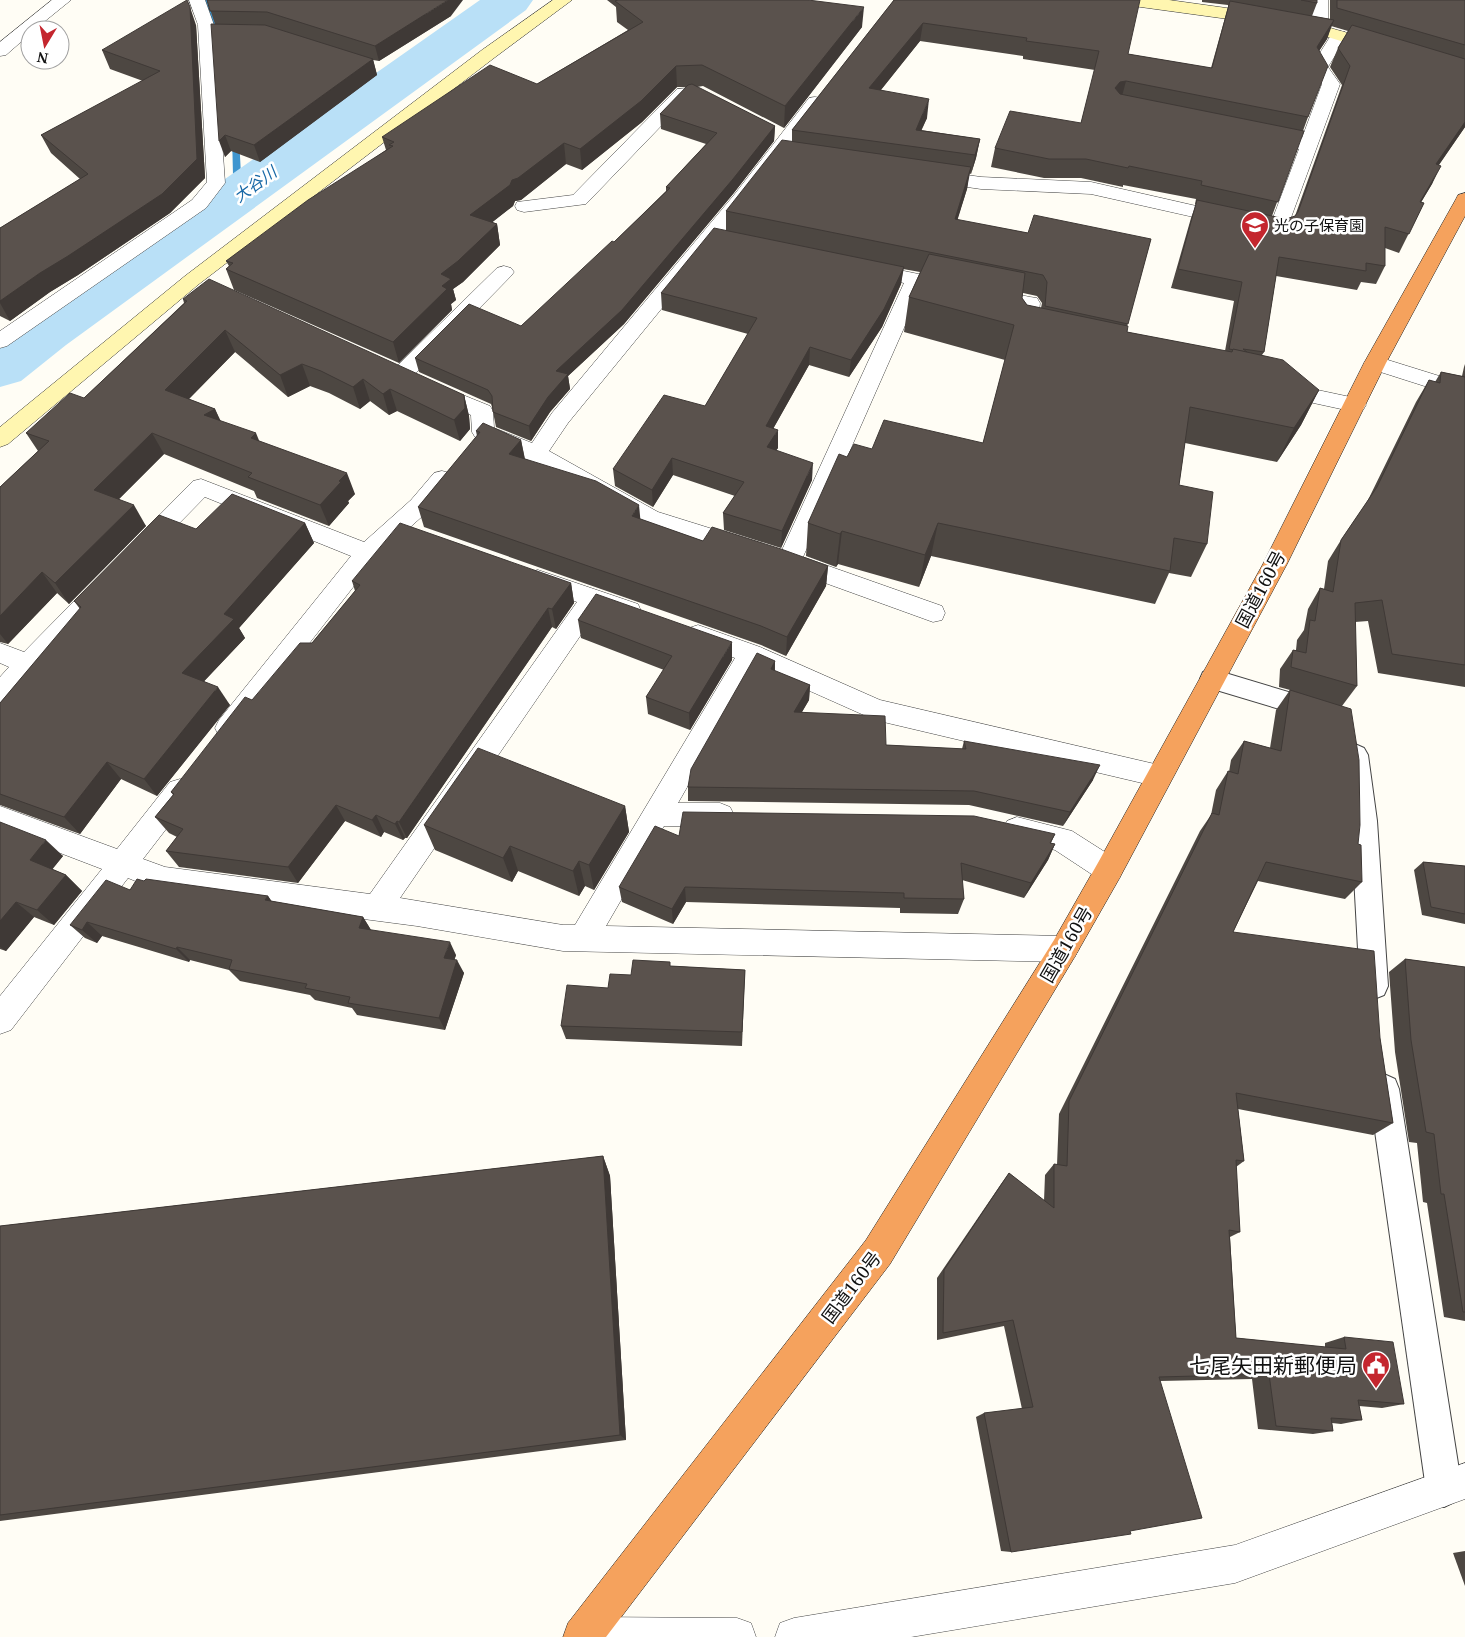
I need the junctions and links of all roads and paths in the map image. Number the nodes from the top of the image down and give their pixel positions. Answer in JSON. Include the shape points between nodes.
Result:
{"nodes":[{"id":1,"x":63,"y":0,"type":"edge"},
{"id":2,"x":198,"y":0,"type":"edge"},
{"id":3,"x":564,"y":0,"type":"edge"},
{"id":4,"x":1131,"y":0,"type":"edge"},
{"id":5,"x":1320,"y":0,"type":"edge"},
{"id":6,"x":1320,"y":30,"type":"junction"},
{"id":7,"x":1339,"y":36,"type":"junction"},
{"id":8,"x":0,"y":51,"type":"edge"},
{"id":9,"x":1391,"y":51,"type":"edge"},
{"id":10,"x":829,"y":84,"type":"edge"},
{"id":11,"x":704,"y":96,"type":"edge"},
{"id":12,"x":1272,"y":138,"type":"edge"},
{"id":13,"x":1309,"y":145,"type":"junction"},
{"id":14,"x":912,"y":174,"type":"edge"},
{"id":15,"x":1465,"y":199,"type":"edge"},
{"id":16,"x":524,"y":206,"type":"dead end"},
{"id":17,"x":846,"y":266,"type":"edge"},
{"id":18,"x":504,"y":272,"type":"dead end"},
{"id":19,"x":915,"y":280,"type":"junction"},
{"id":20,"x":1055,"y":339,"type":"edge"},
{"id":21,"x":0,"y":341,"type":"edge"},
{"id":22,"x":1375,"y":364,"type":"junction"},
{"id":23,"x":1258,"y":384,"type":"edge"},
{"id":24,"x":1465,"y":392,"type":"edge"},
{"id":25,"x":1355,"y":405,"type":"junction"},
{"id":26,"x":0,"y":439,"type":"edge"},
{"id":27,"x":470,"y":446,"type":"junction"},
{"id":28,"x":536,"y":454,"type":"junction"},
{"id":29,"x":394,"y":528,"type":"junction"},
{"id":30,"x":419,"y":537,"type":"edge"},
{"id":31,"x":367,"y":553,"type":"junction"},
{"id":32,"x":774,"y":556,"type":"junction"},
{"id":33,"x":132,"y":558,"type":"edge"},
{"id":34,"x":520,"y":572,"type":"edge"},
{"id":35,"x":104,"y":586,"type":"edge"},
{"id":36,"x":592,"y":598,"type":"junction"},
{"id":37,"x":933,"y":613,"type":"dead end"},
{"id":38,"x":648,"y":618,"type":"edge"},
{"id":39,"x":676,"y":628,"type":"edge"},
{"id":40,"x":0,"y":653,"type":"edge"},
{"id":41,"x":751,"y":654,"type":"junction"},
{"id":42,"x":28,"y":664,"type":"junction"},
{"id":43,"x":1212,"y":679,"type":"junction"},
{"id":44,"x":0,"y":693,"type":"edge"},
{"id":45,"x":213,"y":748,"type":"edge"},
{"id":46,"x":195,"y":771,"type":"edge"},
{"id":47,"x":1159,"y":776,"type":"junction"},
{"id":48,"x":657,"y":814,"type":"junction"},
{"id":49,"x":744,"y":815,"type":"edge"},
{"id":50,"x":0,"y":818,"type":"edge"},
{"id":51,"x":988,"y":823,"type":"edge"},
{"id":52,"x":121,"y":865,"type":"junction"},
{"id":53,"x":1109,"y":870,"type":"junction"},
{"id":54,"x":377,"y":908,"type":"junction"},
{"id":55,"x":583,"y":938,"type":"junction"},
{"id":56,"x":1064,"y":950,"type":"junction"},
{"id":57,"x":1376,"y":1013,"type":"edge"},
{"id":58,"x":0,"y":1020,"type":"edge"},
{"id":59,"x":1380,"y":1061,"type":"edge"},
{"id":60,"x":1454,"y":1485,"type":"edge"},
{"id":61,"x":583,"y":1636,"type":"edge"},
{"id":62,"x":737,"y":1637,"type":"edge"},
{"id":63,"x":794,"y":1637,"type":"edge"}],
"edges":[{"from":1,"to":8,"type":"street"},
{"from":2,"to":21,"type":"street","via":[[206,25],[216,33],[216,183],[199,204]]},
{"from":3,"to":26,"type":"street","via":[[480,59],[201,284]]},
{"from":4,"to":6,"type":"street","via":[[1187,6]]},
{"from":5,"to":6,"type":"street"},
{"from":6,"to":7,"type":"street"},
{"from":7,"to":9,"type":"street"},
{"from":7,"to":13,"type":"street","via":[[1319,67],[1331,84]]},
{"from":10,"to":28,"type":"street","via":[[781,144],[719,239],[560,418]]},
{"from":11,"to":16,"type":"street","via":[[696,92],[683,93],[579,200]]},
{"from":12,"to":13,"type":"street"},
{"from":13,"to":14,"type":"street","via":[[1278,230],[1091,188],[981,183]]},
{"from":15,"to":22,"type":"highway","name":"国道160号"},
{"from":17,"to":19,"type":"street"},
{"from":18,"to":27,"type":"street","via":[[392,371],[482,412]]},
{"from":19,"to":20,"type":"street","via":[[1030,304],[1026,333]]},
{"from":19,"to":32,"type":"street"},
{"from":22,"to":24,"type":"street"},
{"from":22,"to":25,"type":"highway","name":"国道160号"},
{"from":23,"to":25,"type":"street"},
{"from":25,"to":43,"type":"highway","name":"国道160号","via":[[1275,564]]},
{"from":27,"to":28,"type":"street"},
{"from":27,"to":29,"type":"street","via":[[419,506]]},
{"from":28,"to":32,"type":"street","via":[[650,518]]},
{"from":29,"to":30,"type":"street"},
{"from":29,"to":31,"type":"street"},
{"from":31,"to":33,"type":"street","via":[[201,487]]},
{"from":31,"to":45,"type":"street"},
{"from":32,"to":37,"type":"street"},
{"from":34,"to":36,"type":"street"},
{"from":35,"to":42,"type":"street"},
{"from":36,"to":38,"type":"street"},
{"from":36,"to":54,"type":"street"},
{"from":39,"to":41,"type":"street"},
{"from":40,"to":42,"type":"street"},
{"from":41,"to":47,"type":"street","via":[[875,709]]},
{"from":41,"to":48,"type":"street"},
{"from":42,"to":44,"type":"street"},
{"from":43,"to":47,"type":"highway","name":"国道160号"},
{"from":43,"to":57,"type":"lane","via":[[1346,723],[1364,820]]},
{"from":46,"to":52,"type":"street"},
{"from":47,"to":53,"type":"highway","name":"国道160号"},
{"from":48,"to":49,"type":"street"},
{"from":48,"to":55,"type":"street"},
{"from":50,"to":52,"type":"street"},
{"from":51,"to":53,"type":"street","via":[[1062,840]]},
{"from":52,"to":54,"type":"street","via":[[164,880]]},
{"from":52,"to":58,"type":"street"},
{"from":53,"to":56,"type":"highway","name":"国道160号"},
{"from":54,"to":55,"type":"street","via":[[562,938]]},
{"from":55,"to":56,"type":"street"},
{"from":56,"to":61,"type":"highway","name":"国道160号","via":[[878,1252]]},
{"from":59,"to":60,"type":"lane"},
{"from":60,"to":63,"type":"street","via":[[1235,1564]]},
{"from":61,"to":62,"type":"street"}]}
